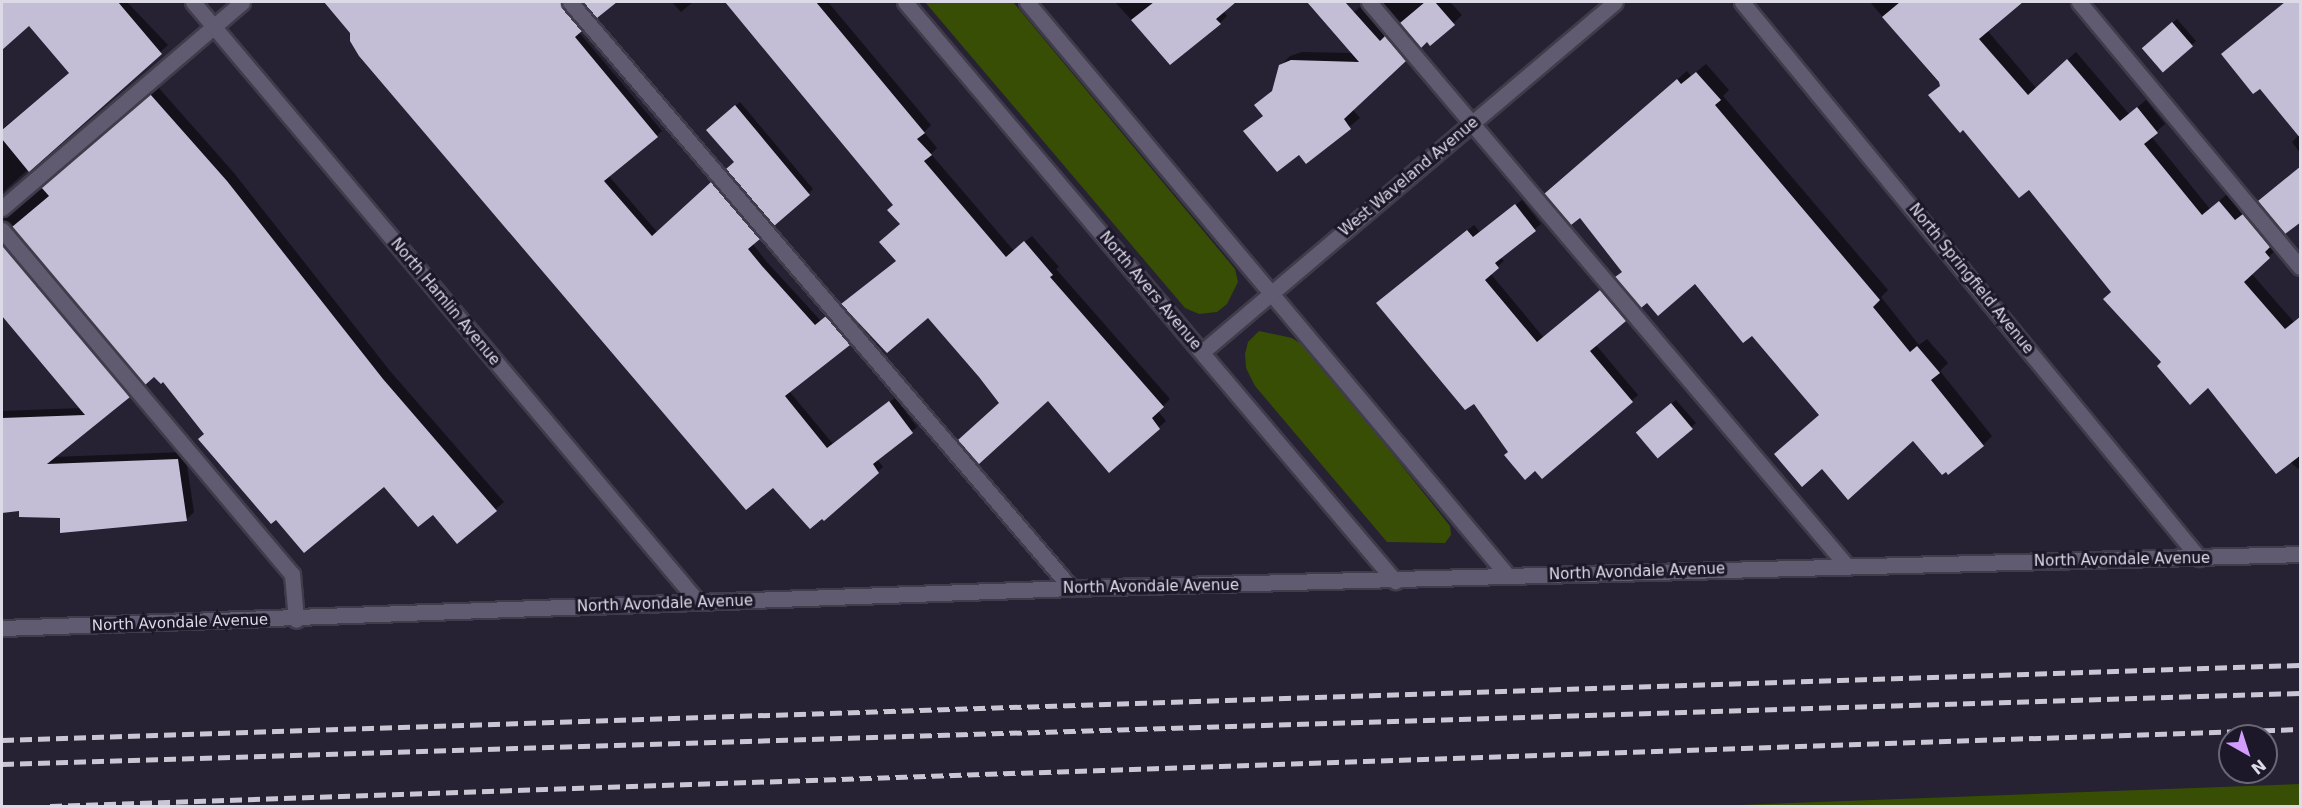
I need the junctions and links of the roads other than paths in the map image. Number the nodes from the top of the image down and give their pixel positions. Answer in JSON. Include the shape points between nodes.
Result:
{"nodes":[{"id":1,"x":192,"y":2,"type":"edge"},
{"id":2,"x":242,"y":2,"type":"edge"},
{"id":3,"x":570,"y":2,"type":"edge"},
{"id":4,"x":905,"y":2,"type":"edge"},
{"id":5,"x":1027,"y":2,"type":"edge"},
{"id":6,"x":1369,"y":2,"type":"edge"},
{"id":7,"x":1616,"y":2,"type":"edge"},
{"id":8,"x":1742,"y":2,"type":"edge"},
{"id":9,"x":2079,"y":2,"type":"edge"},
{"id":10,"x":213,"y":26,"type":"junction"},
{"id":11,"x":1472,"y":123,"type":"junction"},
{"id":12,"x":2,"y":208,"type":"edge"},
{"id":13,"x":2,"y":230,"type":"edge"},
{"id":14,"x":2301,"y":267,"type":"edge"},
{"id":15,"x":1271,"y":293,"type":"junction"},
{"id":16,"x":1202,"y":352,"type":"junction"},
{"id":17,"x":2301,"y":554,"type":"edge"},
{"id":18,"x":2199,"y":558,"type":"junction"},
{"id":19,"x":1846,"y":566,"type":"junction"},
{"id":20,"x":1508,"y":576,"type":"junction"},
{"id":21,"x":1395,"y":581,"type":"junction"},
{"id":22,"x":1071,"y":588,"type":"junction"},
{"id":23,"x":698,"y":602,"type":"junction"},
{"id":24,"x":296,"y":620,"type":"junction"},
{"id":25,"x":2,"y":628,"type":"edge"}],
"edges":[{"from":1,"to":10,"type":"street","name":"North Hamlin Avenue"},
{"from":2,"to":10,"type":"street"},
{"from":3,"to":22,"type":"street"},
{"from":4,"to":16,"type":"street","name":"North Avers Avenue"},
{"from":5,"to":15,"type":"street"},
{"from":6,"to":11,"type":"street"},
{"from":7,"to":11,"type":"street","name":"West Waveland Avenue"},
{"from":8,"to":18,"type":"street","name":"North Springfield Avenue"},
{"from":9,"to":14,"type":"street"},
{"from":10,"to":12,"type":"street"},
{"from":10,"to":23,"type":"street","name":"North Hamlin Avenue"},
{"from":11,"to":15,"type":"street","name":"West Waveland Avenue"},
{"from":11,"to":19,"type":"street"},
{"from":13,"to":24,"type":"street","via":[[292,574]]},
{"from":15,"to":16,"type":"street","name":"West Waveland Avenue"},
{"from":15,"to":20,"type":"street"},
{"from":16,"to":21,"type":"street","name":"North Avers Avenue"},
{"from":17,"to":18,"type":"street","name":"North Avondale Avenue"},
{"from":18,"to":19,"type":"street","name":"North Avondale Avenue"},
{"from":19,"to":20,"type":"street","name":"North Avondale Avenue"},
{"from":20,"to":21,"type":"street","name":"North Avondale Avenue"},
{"from":21,"to":22,"type":"street","name":"North Avondale Avenue"},
{"from":22,"to":23,"type":"street","name":"North Avondale Avenue"},
{"from":23,"to":24,"type":"street","name":"North Avondale Avenue"},
{"from":24,"to":25,"type":"street","name":"North Avondale Avenue"}]}
